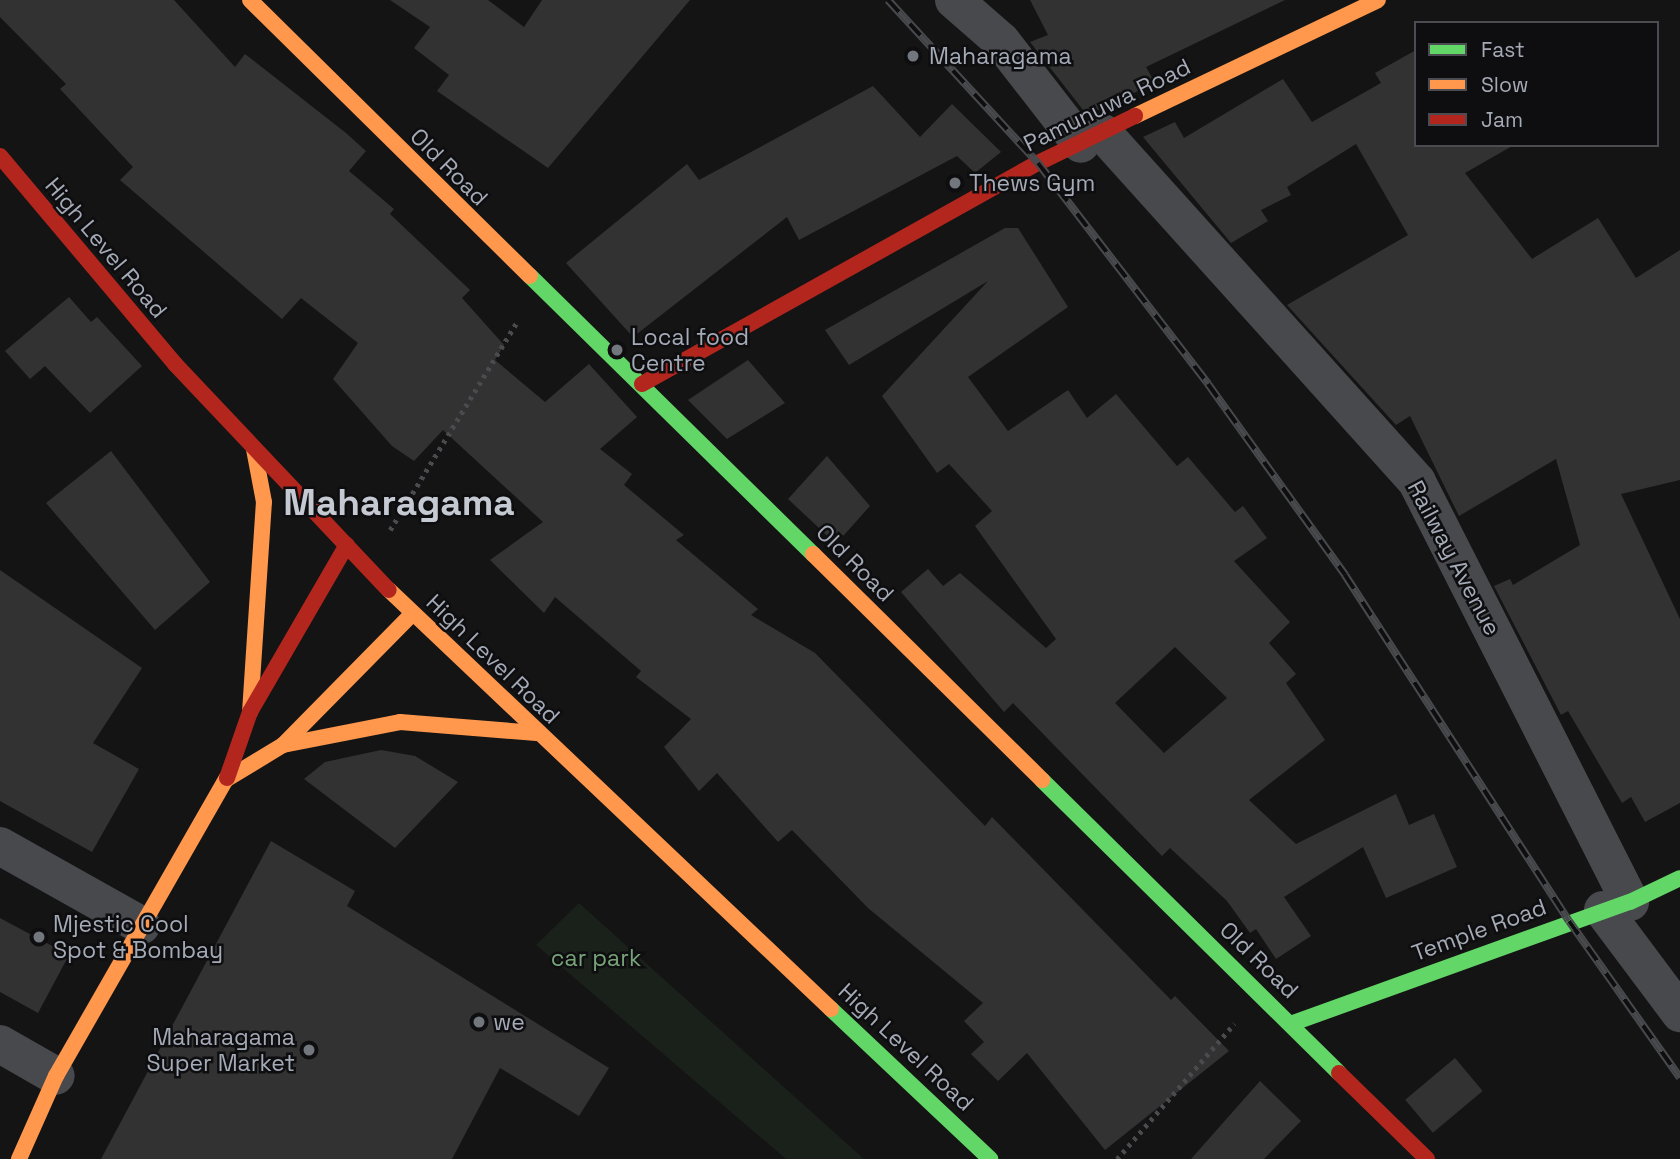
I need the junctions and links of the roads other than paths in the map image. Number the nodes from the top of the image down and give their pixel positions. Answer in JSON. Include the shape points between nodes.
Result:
{"nodes":[{"id":1,"x":250,"y":0,"type":"edge"},
{"id":2,"x":954,"y":0,"type":"edge"},
{"id":3,"x":1378,"y":0,"type":"edge"},
{"id":4,"x":1092,"y":138,"type":"junction"},
{"id":5,"x":0,"y":156,"type":"edge"},
{"id":6,"x":642,"y":384,"type":"junction"},
{"id":7,"x":254,"y":449,"type":"junction"},
{"id":8,"x":347,"y":545,"type":"junction"},
{"id":9,"x":412,"y":614,"type":"junction"},
{"id":10,"x":250,"y":712,"type":"junction"},
{"id":11,"x":537,"y":733,"type":"junction"},
{"id":12,"x":283,"y":745,"type":"junction"},
{"id":13,"x":227,"y":779,"type":"junction"},
{"id":14,"x":0,"y":846,"type":"edge"},
{"id":15,"x":1680,"y":878,"type":"edge"},
{"id":16,"x":1616,"y":906,"type":"junction"},
{"id":17,"x":141,"y":925,"type":"junction"},
{"id":18,"x":1680,"y":1013,"type":"edge"},
{"id":19,"x":1293,"y":1023,"type":"junction"},
{"id":20,"x":0,"y":1044,"type":"edge"},
{"id":21,"x":56,"y":1076,"type":"junction"},
{"id":22,"x":19,"y":1159,"type":"edge"},
{"id":23,"x":990,"y":1159,"type":"edge"},
{"id":24,"x":1427,"y":1159,"type":"edge"}],
"edges":[{"from":1,"to":6,"type":"main road","name":"Old Road"},
{"from":2,"to":4,"type":"street","name":"Railway Avenue","via":[[1001,41]]},
{"from":3,"to":4,"type":"main road","name":"Pamunuwa Road"},
{"from":4,"to":6,"type":"main road","name":"Pamunuwa Road"},
{"from":4,"to":16,"type":"street","name":"Railway Avenue","via":[[1418,482]]},
{"from":5,"to":7,"type":"main road","name":"High Level Road"},
{"from":6,"to":19,"type":"main road","name":"Old Road","via":[[1259,995]]},
{"from":7,"to":8,"type":"main road","name":"High Level Road"},
{"from":7,"to":10,"type":"main road","via":[[264,502]]},
{"from":8,"to":9,"type":"main road","name":"High Level Road"},
{"from":8,"to":10,"type":"main road"},
{"from":9,"to":11,"type":"main road","name":"High Level Road"},
{"from":9,"to":12,"type":"main road"},
{"from":10,"to":13,"type":"main road"},
{"from":11,"to":12,"type":"main road","via":[[400,722]]},
{"from":11,"to":23,"type":"main road","name":"High Level Road"},
{"from":12,"to":13,"type":"main road"},
{"from":13,"to":17,"type":"main road"},
{"from":14,"to":17,"type":"street"},
{"from":15,"to":16,"type":"main road","name":"Temple Road"},
{"from":16,"to":18,"type":"street","name":"Railway Avenue"},
{"from":16,"to":19,"type":"main road","name":"Temple Road"},
{"from":17,"to":21,"type":"main road"},
{"from":19,"to":24,"type":"main road","name":"Old Road"},
{"from":20,"to":21,"type":"street"},
{"from":21,"to":22,"type":"main road"}]}
